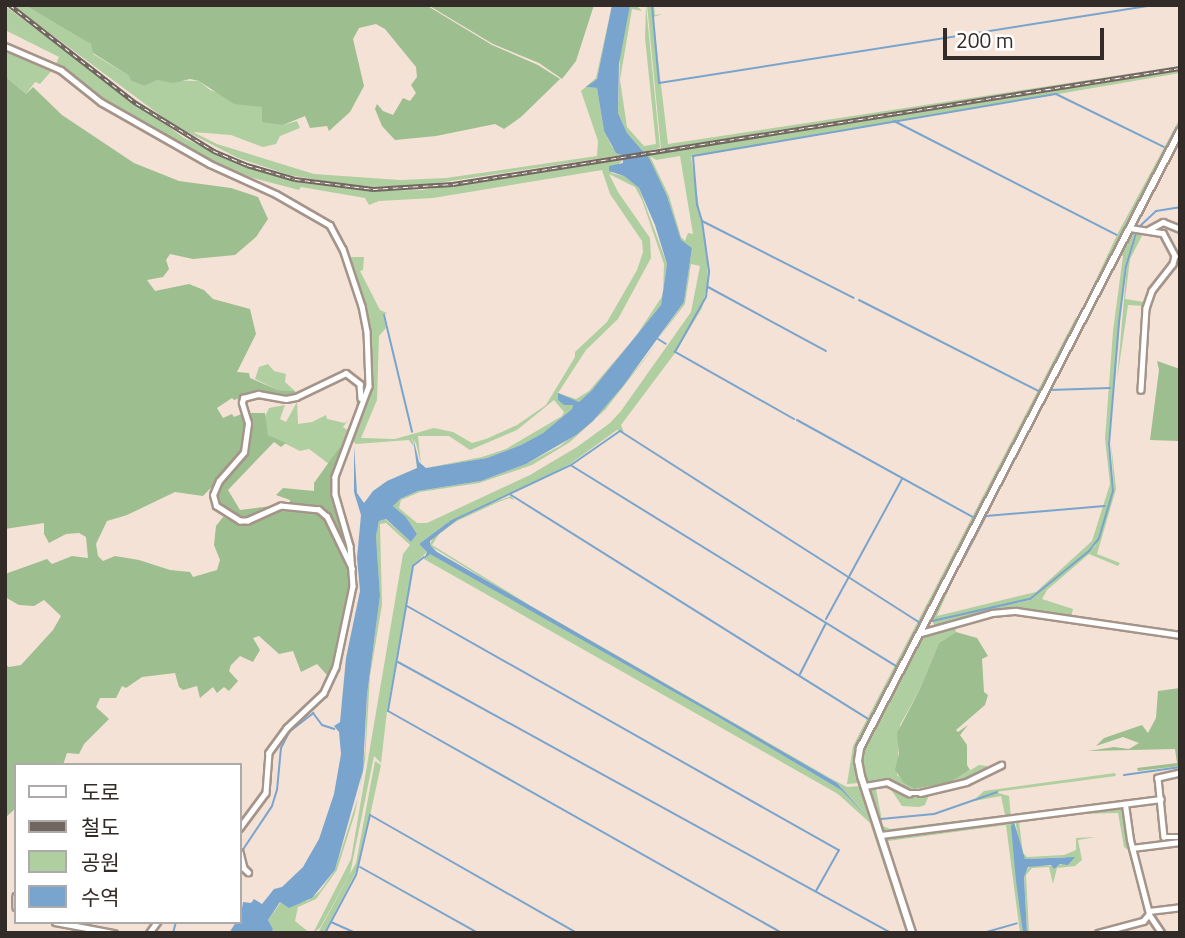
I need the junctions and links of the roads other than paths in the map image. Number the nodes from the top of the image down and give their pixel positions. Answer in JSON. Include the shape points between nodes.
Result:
{"nodes":[{"id":1,"x":5,"y":46,"type":"edge"},
{"id":2,"x":1180,"y":131,"type":"edge"},
{"id":3,"x":1129,"y":227,"type":"junction"},
{"id":4,"x":1180,"y":229,"type":"edge"},
{"id":5,"x":1149,"y":230,"type":"junction"},
{"id":6,"x":1141,"y":390,"type":"dead end"},
{"id":7,"x":361,"y":403,"type":"junction"},
{"id":8,"x":352,"y":569,"type":"junction"},
{"id":9,"x":921,"y":633,"type":"junction"},
{"id":10,"x":1180,"y":635,"type":"edge"},
{"id":11,"x":1001,"y":765,"type":"dead end"},
{"id":12,"x":1180,"y":774,"type":"edge"},
{"id":13,"x":865,"y":786,"type":"junction"},
{"id":14,"x":1160,"y":799,"type":"junction"},
{"id":15,"x":1125,"y":804,"type":"junction"},
{"id":16,"x":242,"y":825,"type":"edge"},
{"id":17,"x":881,"y":835,"type":"junction"},
{"id":18,"x":1180,"y":839,"type":"edge"},
{"id":19,"x":1132,"y":848,"type":"junction"},
{"id":20,"x":242,"y":860,"type":"edge"},
{"id":21,"x":248,"y":872,"type":"dead end"},
{"id":22,"x":1180,"y":907,"type":"edge"},
{"id":23,"x":1149,"y":912,"type":"junction"},
{"id":24,"x":66,"y":924,"type":"edge"},
{"id":25,"x":114,"y":933,"type":"edge"},
{"id":26,"x":912,"y":933,"type":"edge"},
{"id":27,"x":1098,"y":933,"type":"edge"},
{"id":28,"x":1162,"y":933,"type":"edge"}],
"edges":[{"from":1,"to":7,"type":"street","via":[[61,70],[102,102],[330,225],[343,248],[366,322],[370,378]]},
{"from":2,"to":3,"type":"main road"},
{"from":3,"to":5,"type":"street"},
{"from":3,"to":9,"type":"main road"},
{"from":4,"to":5,"type":"street","via":[[1163,222]]},
{"from":5,"to":6,"type":"street","via":[[1163,233],[1175,256],[1146,308]]},
{"from":7,"to":8,"type":"street","via":[[339,459],[334,486]]},
{"from":7,"to":8,"type":"street","via":[[360,384],[346,373],[296,397],[258,394],[243,398],[248,423],[244,452],[213,495],[216,506],[240,521],[281,506],[319,510],[327,517]]},
{"from":8,"to":16,"type":"street","via":[[352,597],[330,685],[269,753],[266,793]]},
{"from":9,"to":10,"type":"street","via":[[1016,611]]},
{"from":9,"to":13,"type":"main road","via":[[860,748],[858,761]]},
{"from":11,"to":13,"type":"street","via":[[941,790],[909,793],[887,782]]},
{"from":12,"to":14,"type":"street","via":[[1158,778]]},
{"from":13,"to":17,"type":"main road"},
{"from":14,"to":15,"type":"street"},
{"from":14,"to":18,"type":"street","via":[[1164,837]]},
{"from":15,"to":17,"type":"street"},
{"from":15,"to":19,"type":"street"},
{"from":17,"to":26,"type":"main road"},
{"from":18,"to":19,"type":"street"},
{"from":19,"to":23,"type":"street"},
{"from":20,"to":21,"type":"street"},
{"from":22,"to":23,"type":"street"},
{"from":23,"to":27,"type":"street","via":[[1143,921]]},
{"from":23,"to":28,"type":"street"},
{"from":24,"to":25,"type":"street"}]}
